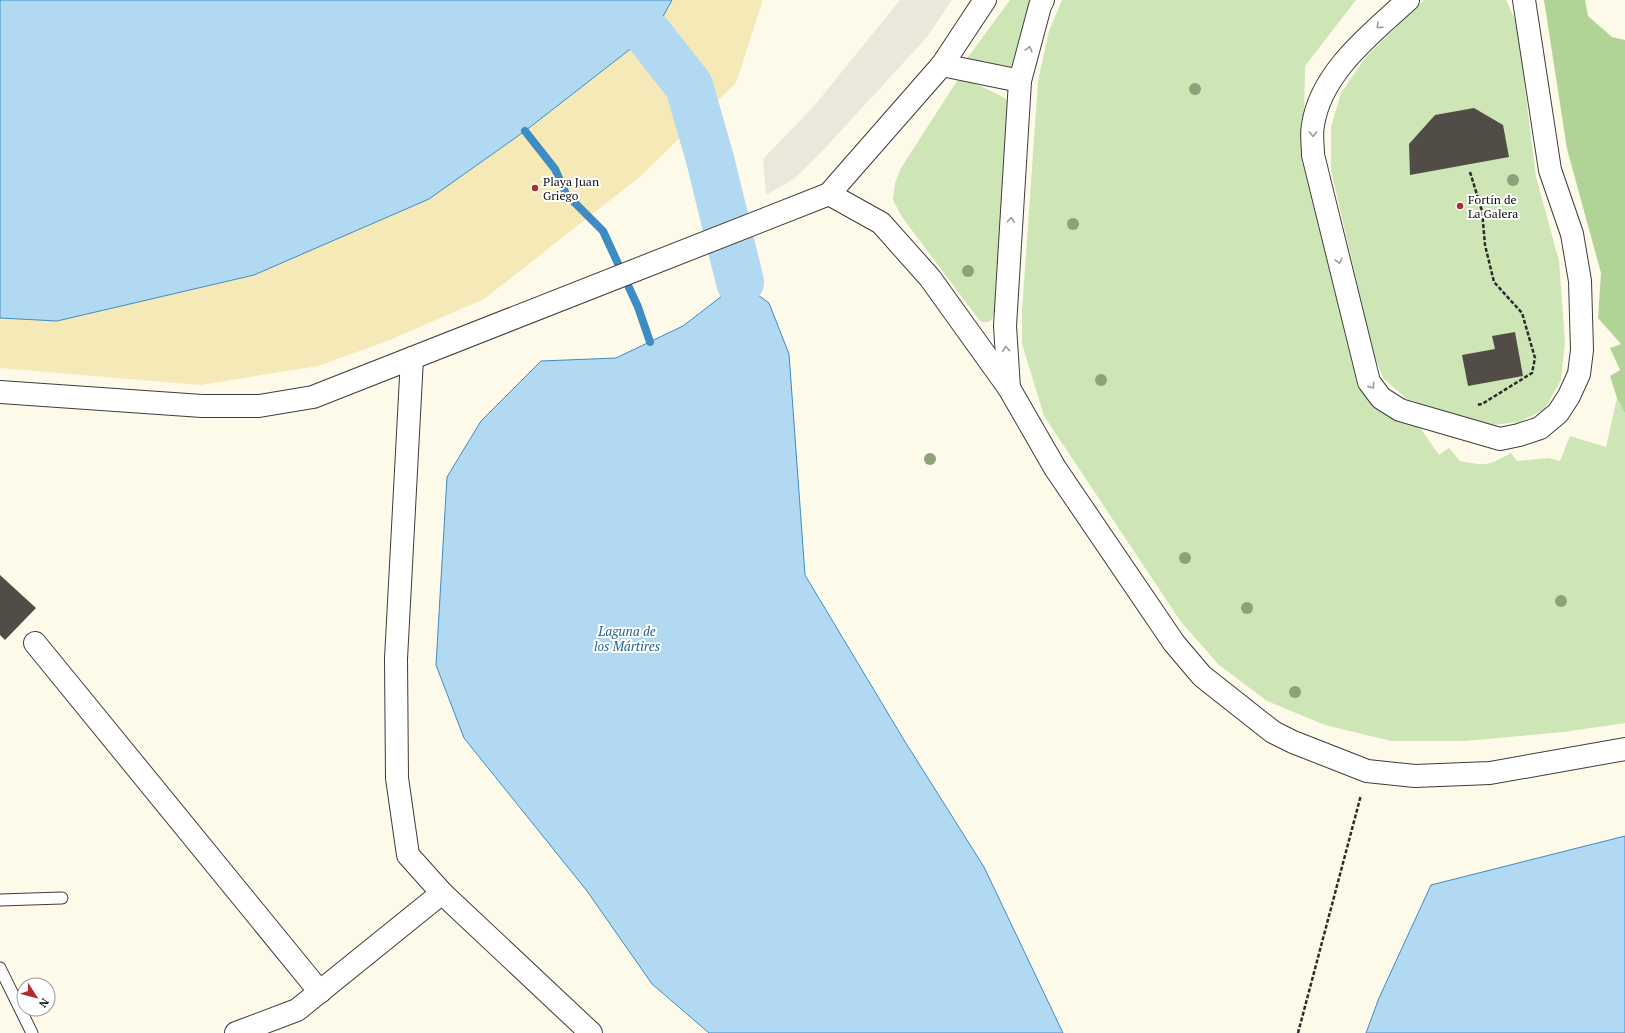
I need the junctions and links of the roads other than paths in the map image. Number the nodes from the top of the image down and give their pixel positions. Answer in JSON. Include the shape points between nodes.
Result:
{"nodes":[{"id":1,"x":985,"y":0,"type":"edge"},
{"id":2,"x":1044,"y":0,"type":"edge"},
{"id":3,"x":1408,"y":0,"type":"edge"},
{"id":4,"x":1524,"y":0,"type":"edge"},
{"id":5,"x":942,"y":65,"type":"junction"},
{"id":6,"x":1020,"y":81,"type":"junction"},
{"id":7,"x":825,"y":196,"type":"junction"},
{"id":8,"x":412,"y":358,"type":"junction"},
{"id":9,"x":1009,"y":388,"type":"junction"},
{"id":10,"x":0,"y":392,"type":"edge"},
{"id":11,"x":35,"y":643,"type":"dead end"},
{"id":12,"x":1625,"y":749,"type":"edge"},
{"id":13,"x":442,"y":893,"type":"junction"},
{"id":14,"x":62,"y":898,"type":"dead end"},
{"id":15,"x":0,"y":900,"type":"edge"},
{"id":16,"x":0,"y":968,"type":"edge"},
{"id":17,"x":320,"y":992,"type":"junction"},
{"id":18,"x":32,"y":1033,"type":"edge"},
{"id":19,"x":236,"y":1033,"type":"edge"},
{"id":20,"x":591,"y":1033,"type":"edge"}],
"edges":[{"from":1,"to":5,"type":"street"},
{"from":6,"to":2,"type":"street","one_way":true,"via":[[1040,6]]},
{"from":3,"to":4,"type":"street","one_way":true,"via":[[1357,47],[1335,73],[1320,99],[1313,125],[1313,155],[1369,382],[1381,398],[1400,410],[1500,439],[1540,428],[1558,413],[1570,396],[1579,374],[1582,350],[1580,281],[1572,234],[1550,170]]},
{"from":5,"to":6,"type":"street"},
{"from":5,"to":7,"type":"street"},
{"from":9,"to":6,"type":"street","one_way":true,"via":[[1005,326]]},
{"from":7,"to":8,"type":"street"},
{"from":7,"to":9,"type":"street","via":[[881,223],[930,278]]},
{"from":8,"to":10,"type":"street","via":[[313,397],[259,406],[202,406]]},
{"from":8,"to":13,"type":"street","via":[[396,659],[397,778],[408,856]]},
{"from":9,"to":12,"type":"street","via":[[1055,468],[1174,643],[1202,676],[1273,732],[1367,771],[1415,776],[1490,773]]},
{"from":11,"to":17,"type":"street"},
{"from":13,"to":17,"type":"street"},
{"from":13,"to":20,"type":"street"},
{"from":14,"to":15,"type":"lane"},
{"from":16,"to":18,"type":"lane"},
{"from":17,"to":19,"type":"street","via":[[297,1010]]}]}
